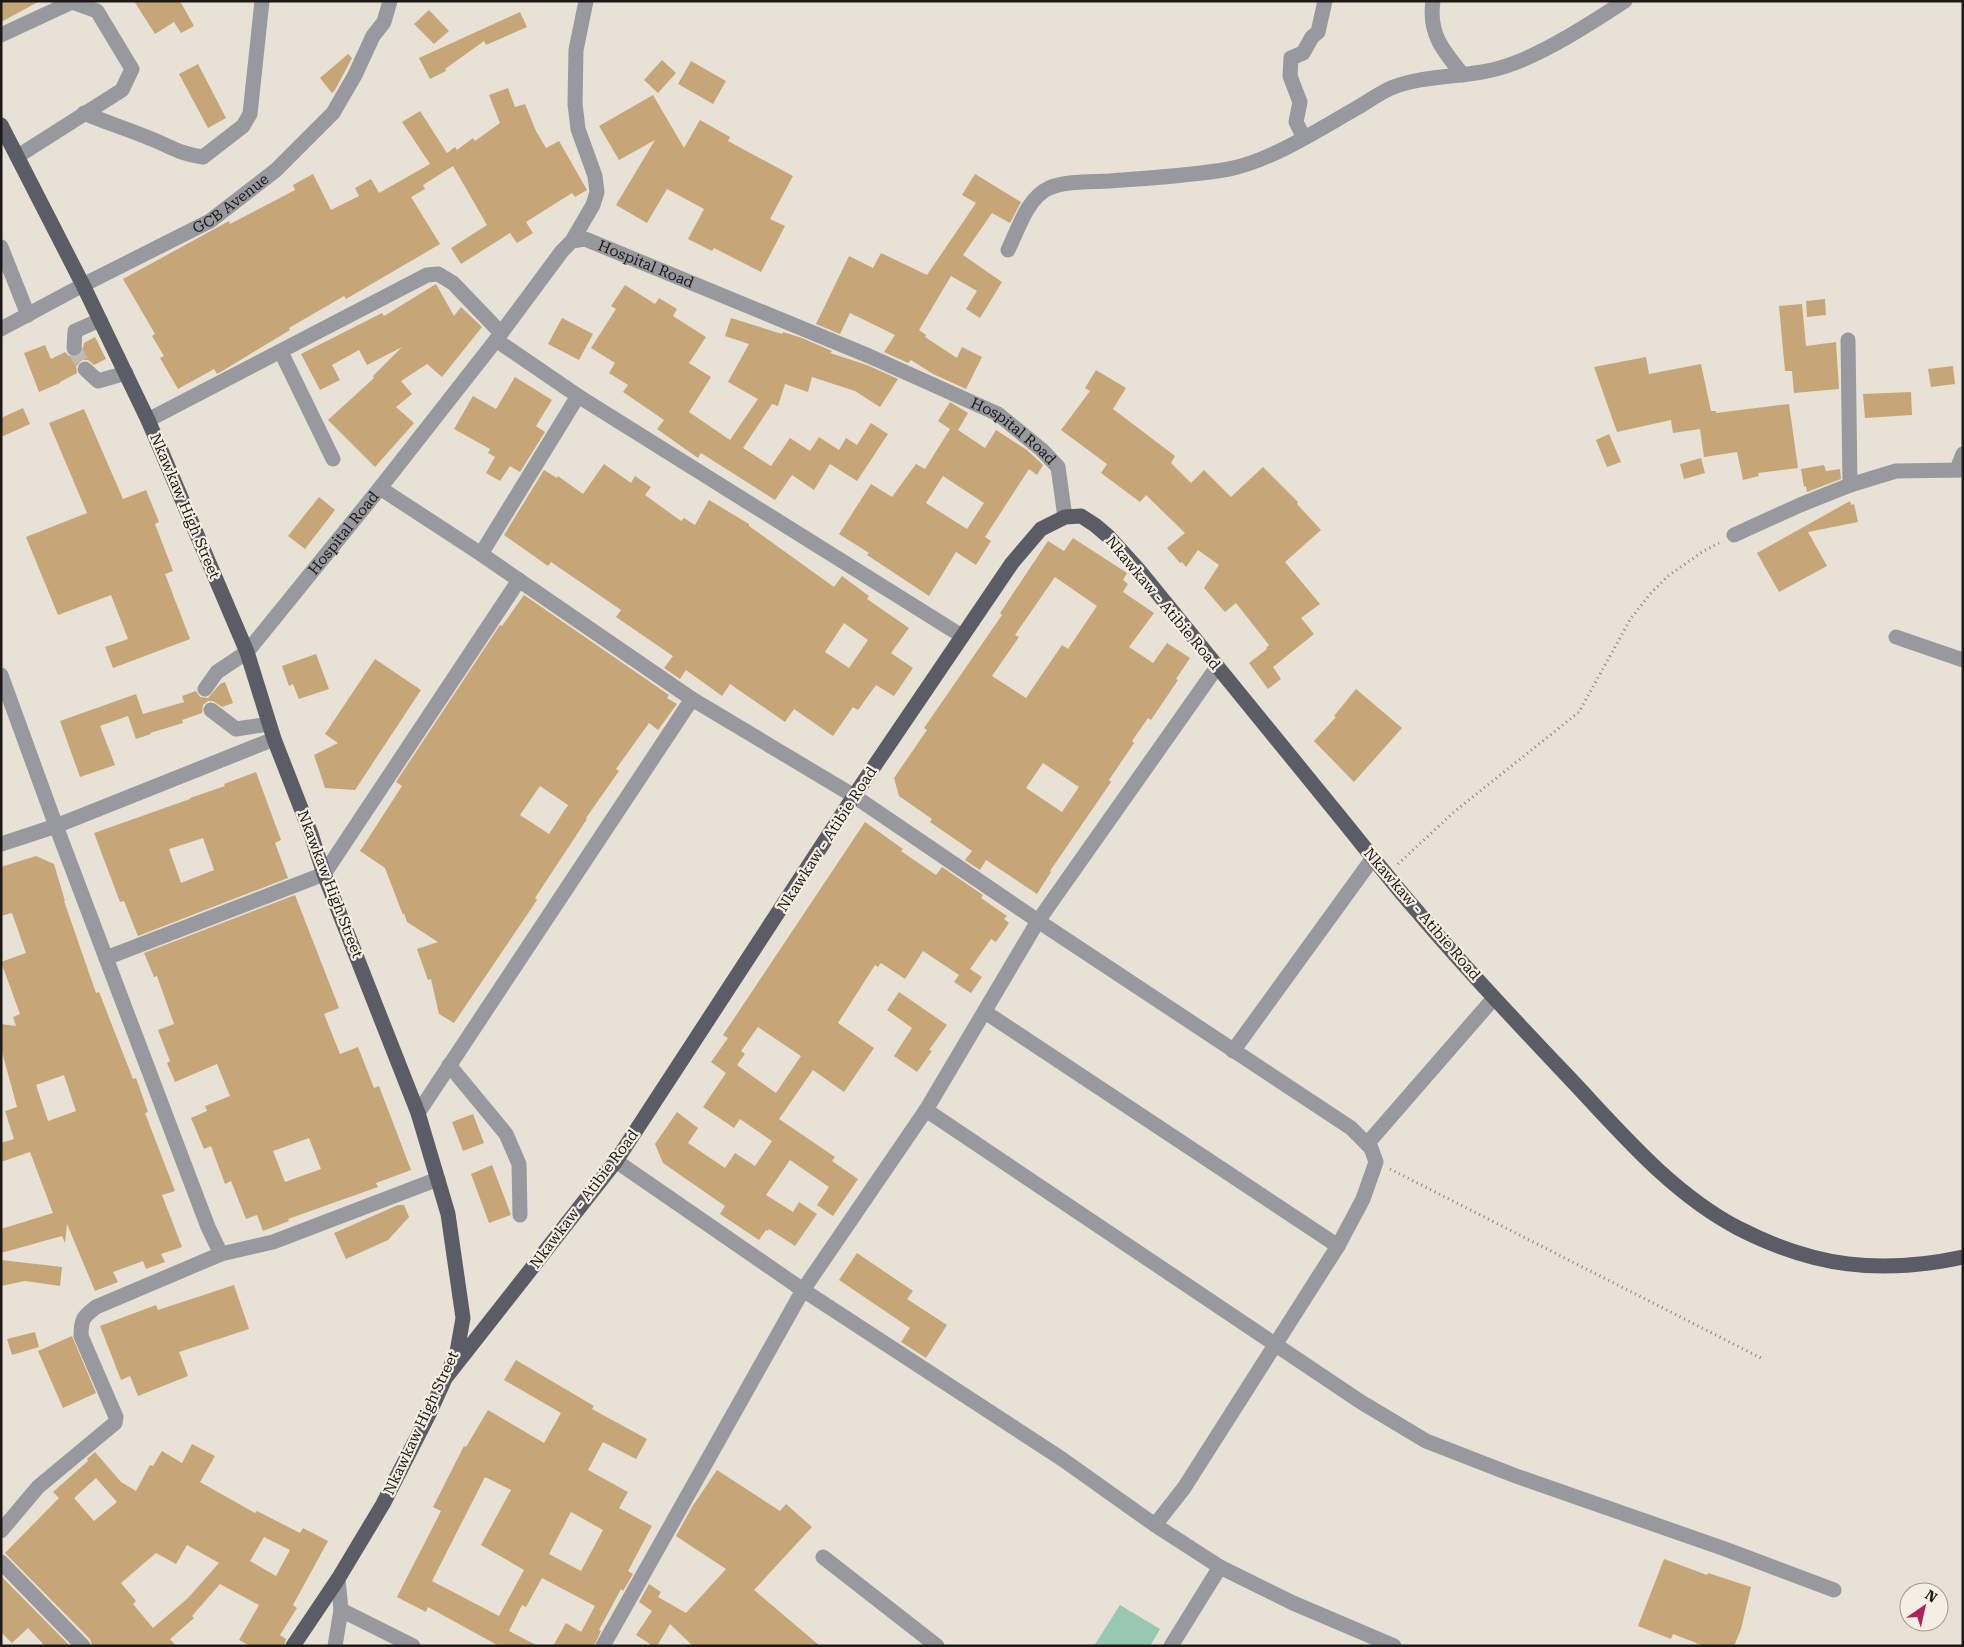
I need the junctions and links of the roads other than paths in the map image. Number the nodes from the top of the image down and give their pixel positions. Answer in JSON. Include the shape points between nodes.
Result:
{"nodes":[{"id":1,"x":262,"y":1,"type":"edge"},
{"id":2,"x":390,"y":1,"type":"edge"},
{"id":3,"x":586,"y":1,"type":"edge"},
{"id":4,"x":1326,"y":1,"type":"edge"},
{"id":5,"x":1433,"y":1,"type":"edge"},
{"id":6,"x":1625,"y":1,"type":"edge"},
{"id":7,"x":1,"y":35,"type":"edge"},
{"id":8,"x":1463,"y":76,"type":"junction"},
{"id":9,"x":84,"y":113,"type":"junction"},
{"id":10,"x":1,"y":125,"type":"edge"},
{"id":11,"x":1304,"y":138,"type":"junction"},
{"id":12,"x":18,"y":156,"type":"junction"},
{"id":13,"x":572,"y":241,"type":"junction"},
{"id":14,"x":1,"y":247,"type":"edge"},
{"id":15,"x":1008,"y":250,"type":"dead end"},
{"id":16,"x":83,"y":285,"type":"junction"},
{"id":17,"x":28,"y":315,"type":"junction"},
{"id":18,"x":100,"y":320,"type":"junction"},
{"id":19,"x":1,"y":329,"type":"edge"},
{"id":20,"x":499,"y":336,"type":"junction"},
{"id":21,"x":1848,"y":340,"type":"dead end"},
{"id":22,"x":74,"y":348,"type":"dead end"},
{"id":23,"x":281,"y":352,"type":"junction"},
{"id":24,"x":85,"y":370,"type":"tunnel mouth"},
{"id":25,"x":126,"y":373,"type":"junction"},
{"id":26,"x":578,"y":396,"type":"junction"},
{"id":27,"x":148,"y":420,"type":"junction"},
{"id":28,"x":1963,"y":454,"type":"edge"},
{"id":29,"x":333,"y":460,"type":"dead end"},
{"id":30,"x":1960,"y":470,"type":"edge"},
{"id":31,"x":1850,"y":485,"type":"junction"},
{"id":32,"x":380,"y":488,"type":"junction"},
{"id":33,"x":1065,"y":516,"type":"junction"},
{"id":34,"x":1734,"y":535,"type":"road end"},
{"id":35,"x":480,"y":554,"type":"junction"},
{"id":36,"x":519,"y":580,"type":"junction"},
{"id":37,"x":962,"y":636,"type":"junction"},
{"id":38,"x":1896,"y":637,"type":"dead end"},
{"id":39,"x":246,"y":652,"type":"junction"},
{"id":40,"x":1963,"y":660,"type":"edge"},
{"id":41,"x":1217,"y":667,"type":"junction"},
{"id":42,"x":1,"y":675,"type":"edge"},
{"id":43,"x":205,"y":689,"type":"dead end"},
{"id":44,"x":692,"y":699,"type":"junction"},
{"id":45,"x":211,"y":710,"type":"dead end"},
{"id":46,"x":270,"y":724,"type":"junction"},
{"id":47,"x":274,"y":739,"type":"junction"},
{"id":48,"x":854,"y":796,"type":"junction"},
{"id":49,"x":56,"y":826,"type":"junction"},
{"id":50,"x":1,"y":844,"type":"edge"},
{"id":51,"x":1373,"y":858,"type":"junction"},
{"id":52,"x":324,"y":874,"type":"junction"},
{"id":53,"x":1038,"y":921,"type":"junction"},
{"id":54,"x":106,"y":958,"type":"junction"},
{"id":55,"x":1494,"y":998,"type":"junction"},
{"id":56,"x":985,"y":1012,"type":"junction"},
{"id":57,"x":1233,"y":1051,"type":"junction"},
{"id":58,"x":450,"y":1065,"type":"junction"},
{"id":59,"x":926,"y":1110,"type":"junction"},
{"id":60,"x":418,"y":1113,"type":"junction"},
{"id":61,"x":1367,"y":1144,"type":"junction"},
{"id":62,"x":616,"y":1161,"type":"junction"},
{"id":63,"x":438,"y":1179,"type":"junction"},
{"id":64,"x":520,"y":1215,"type":"dead end"},
{"id":65,"x":1338,"y":1246,"type":"junction"},
{"id":66,"x":221,"y":1254,"type":"junction"},
{"id":67,"x":1963,"y":1257,"type":"edge"},
{"id":68,"x":802,"y":1290,"type":"junction"},
{"id":69,"x":1276,"y":1345,"type":"junction"},
{"id":70,"x":444,"y":1381,"type":"junction"},
{"id":71,"x":1156,"y":1525,"type":"junction"},
{"id":72,"x":1,"y":1531,"type":"edge"},
{"id":73,"x":823,"y":1557,"type":"dead end"},
{"id":74,"x":1,"y":1562,"type":"edge"},
{"id":75,"x":1220,"y":1568,"type":"junction"},
{"id":76,"x":338,"y":1579,"type":"junction"},
{"id":77,"x":1834,"y":1590,"type":"dead end"},
{"id":78,"x":341,"y":1610,"type":"junction"},
{"id":79,"x":83,"y":1646,"type":"edge"},
{"id":80,"x":293,"y":1646,"type":"edge"},
{"id":81,"x":335,"y":1646,"type":"edge"},
{"id":82,"x":413,"y":1646,"type":"edge"},
{"id":83,"x":603,"y":1646,"type":"edge"},
{"id":84,"x":937,"y":1646,"type":"edge"},
{"id":85,"x":1171,"y":1646,"type":"edge"},
{"id":86,"x":1394,"y":1646,"type":"edge"}],
"edges":[{"from":1,"to":9,"type":"street","via":[[250,114],[244,126],[203,157],[185,155]]},
{"from":2,"to":16,"type":"street","name":"GCB Avenue","via":[[384,22],[373,36],[333,113],[276,170],[210,220]]},
{"from":3,"to":13,"type":"street","via":[[576,50],[575,104],[578,129],[595,176],[597,192]]},
{"from":4,"to":11,"type":"street","via":[[1318,32],[1303,53],[1291,58],[1290,76],[1300,102],[1296,122]]},
{"from":5,"to":8,"type":"street","via":[[1434,29],[1441,48]]},
{"from":6,"to":8,"type":"street","via":[[1555,44],[1509,66]]},
{"from":7,"to":9,"type":"street","via":[[72,2],[97,11],[132,69],[122,90]]},
{"from":8,"to":11,"type":"street","via":[[1409,82],[1389,89]]},
{"from":9,"to":12,"type":"street"},
{"from":10,"to":12,"type":"main road","name":"Nkawkaw High Street"},
{"from":11,"to":15,"type":"street","via":[[1231,168],[1050,188],[1038,195],[1028,208]]},
{"from":12,"to":16,"type":"main road","name":"Nkawkaw High Street"},
{"from":13,"to":20,"type":"street","name":"Hospital Road"},
{"from":13,"to":33,"type":"street","name":"Hospital Road","via":[[585,239],[869,356],[998,414],[1058,467]]},
{"from":14,"to":17,"type":"street"},
{"from":16,"to":17,"type":"street","name":"GCB Avenue"},
{"from":16,"to":18,"type":"main road","name":"Nkawkaw High Street"},
{"from":17,"to":19,"type":"street","name":"GCB Avenue"},
{"from":18,"to":22,"type":"street","via":[[75,331]]},
{"from":18,"to":25,"type":"main road","name":"Nkawkaw High Street"},
{"from":20,"to":23,"type":"street","via":[[453,283],[438,274],[427,275]]},
{"from":20,"to":26,"type":"street"},
{"from":20,"to":32,"type":"street","name":"Hospital Road"},
{"from":21,"to":31,"type":"street"},
{"from":23,"to":27,"type":"street"},
{"from":23,"to":29,"type":"street"},
{"from":24,"to":25,"type":"street","via":[[98,381]]},
{"from":25,"to":27,"type":"main road","name":"Nkawkaw High Street"},
{"from":26,"to":35,"type":"street"},
{"from":26,"to":37,"type":"street"},
{"from":27,"to":39,"type":"main road","name":"Nkawkaw High Street"},
{"from":28,"to":30,"type":"street"},
{"from":30,"to":31,"type":"street","via":[[1896,471]]},
{"from":31,"to":34,"type":"street"},
{"from":32,"to":35,"type":"street"},
{"from":32,"to":39,"type":"street","name":"Hospital Road"},
{"from":33,"to":37,"type":"main road","name":"Nkawkaw - Atibie Road","via":[[1042,528],[1026,546]]},
{"from":33,"to":41,"type":"main road","name":"Nkawkaw - Atibie Road","via":[[1081,516],[1109,537]]},
{"from":35,"to":36,"type":"street"},
{"from":36,"to":44,"type":"street"},
{"from":36,"to":52,"type":"street"},
{"from":37,"to":48,"type":"main road","name":"Nkawkaw - Atibie Road"},
{"from":38,"to":40,"type":"street"},
{"from":39,"to":43,"type":"street","name":"Hospital Road","via":[[217,672]]},
{"from":39,"to":46,"type":"main road","name":"Nkawkaw High Street"},
{"from":41,"to":51,"type":"main road","name":"Nkawkaw - Atibie Road"},
{"from":41,"to":53,"type":"street"},
{"from":42,"to":49,"type":"street"},
{"from":44,"to":48,"type":"street"},
{"from":44,"to":58,"type":"street"},
{"from":45,"to":46,"type":"street","via":[[236,729]]},
{"from":46,"to":47,"type":"main road","name":"Nkawkaw High Street"},
{"from":47,"to":49,"type":"street"},
{"from":47,"to":52,"type":"main road","name":"Nkawkaw High Street"},
{"from":48,"to":53,"type":"street"},
{"from":48,"to":62,"type":"main road","name":"Nkawkaw - Atibie Road"},
{"from":49,"to":50,"type":"street"},
{"from":49,"to":54,"type":"street"},
{"from":51,"to":55,"type":"main road","name":"Nkawkaw - Atibie Road"},
{"from":51,"to":57,"type":"street"},
{"from":52,"to":54,"type":"street"},
{"from":52,"to":60,"type":"main road","name":"Nkawkaw High Street"},
{"from":53,"to":56,"type":"street"},
{"from":53,"to":57,"type":"street"},
{"from":54,"to":66,"type":"street"},
{"from":55,"to":61,"type":"street"},
{"from":55,"to":67,"type":"main road","name":"Nkawkaw - Atibie Road","via":[[1666,1177],[1690,1198],[1738,1227],[1796,1253],[1850,1265],[1894,1267]]},
{"from":56,"to":59,"type":"street"},
{"from":56,"to":65,"type":"street"},
{"from":57,"to":61,"type":"street","via":[[1350,1128]]},
{"from":58,"to":60,"type":"street"},
{"from":58,"to":64,"type":"street","via":[[506,1134],[519,1164]]},
{"from":59,"to":68,"type":"street"},
{"from":59,"to":69,"type":"street"},
{"from":60,"to":63,"type":"main road","name":"Nkawkaw High Street"},
{"from":61,"to":65,"type":"street","via":[[1376,1162],[1363,1200]]},
{"from":62,"to":68,"type":"street"},
{"from":62,"to":70,"type":"main road","name":"Nkawkaw - Atibie Road"},
{"from":63,"to":66,"type":"street","via":[[273,1242]]},
{"from":63,"to":70,"type":"main road","name":"Nkawkaw High Street","via":[[448,1214],[463,1318],[457,1352]]},
{"from":65,"to":69,"type":"street"},
{"from":66,"to":72,"type":"street","via":[[96,1307],[84,1316],[81,1336],[116,1423],[38,1487]]},
{"from":68,"to":71,"type":"street","via":[[1062,1459]]},
{"from":68,"to":83,"type":"street"},
{"from":69,"to":71,"type":"street","via":[[1184,1488]]},
{"from":69,"to":77,"type":"street","via":[[1360,1402],[1426,1441]]},
{"from":70,"to":76,"type":"main road","name":"Nkawkaw High Street","via":[[383,1504]]},
{"from":71,"to":75,"type":"street"},
{"from":73,"to":84,"type":"street"},
{"from":74,"to":79,"type":"street"},
{"from":75,"to":85,"type":"street"},
{"from":75,"to":86,"type":"street"},
{"from":76,"to":78,"type":"street"},
{"from":76,"to":80,"type":"main road","name":"Nkawkaw High Street"},
{"from":78,"to":81,"type":"street"},
{"from":78,"to":82,"type":"street"}]}
